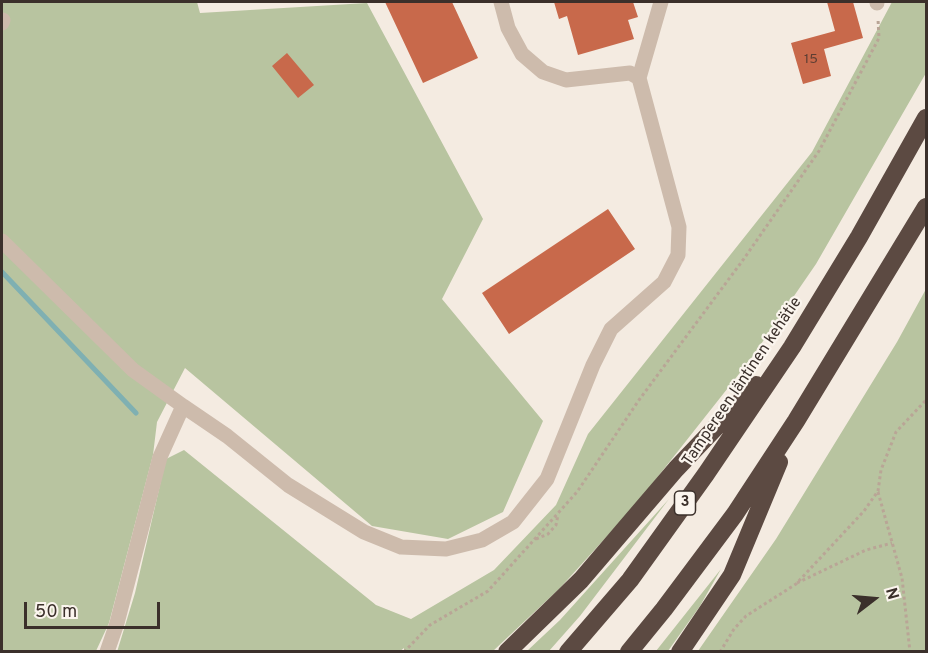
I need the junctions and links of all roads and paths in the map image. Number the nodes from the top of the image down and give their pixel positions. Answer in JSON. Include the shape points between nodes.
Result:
{"nodes":[{"id":1,"x":501,"y":2,"type":"edge"},
{"id":2,"x":661,"y":2,"type":"edge"},
{"id":3,"x":877,"y":2,"type":"edge"},
{"id":4,"x":639,"y":78,"type":"junction"},
{"id":5,"x":927,"y":118,"type":"edge"},
{"id":6,"x":927,"y":207,"type":"edge"},
{"id":7,"x":2,"y":241,"type":"edge"},
{"id":8,"x":792,"y":346,"type":"junction"},
{"id":9,"x":927,"y":400,"type":"edge"},
{"id":10,"x":183,"y":406,"type":"junction"},
{"id":11,"x":796,"y":421,"type":"junction"},
{"id":12,"x":878,"y":490,"type":"junction"},
{"id":13,"x":558,"y":513,"type":"junction"},
{"id":14,"x":534,"y":540,"type":"junction"},
{"id":15,"x":892,"y":543,"type":"junction"},
{"id":16,"x":796,"y":584,"type":"junction"},
{"id":17,"x":107,"y":651,"type":"edge"},
{"id":18,"x":404,"y":651,"type":"edge"},
{"id":19,"x":507,"y":651,"type":"edge"},
{"id":20,"x":568,"y":651,"type":"edge"},
{"id":21,"x":629,"y":651,"type":"edge"},
{"id":22,"x":680,"y":651,"type":"edge"},
{"id":23,"x":720,"y":651,"type":"edge"},
{"id":24,"x":910,"y":651,"type":"edge"}],
"edges":[{"from":1,"to":4,"type":"lane","via":[[508,28],[522,54],[543,72],[566,80],[630,72]]},
{"from":2,"to":4,"type":"lane"},
{"from":3,"to":13,"type":"path","via":[[879,38],[819,151],[577,492]]},
{"from":4,"to":10,"type":"lane","via":[[679,226],[678,255],[664,282],[611,330],[593,364],[547,479],[513,522],[482,540],[446,549],[401,548],[364,532],[288,485]]},
{"from":5,"to":8,"type":"highway","name":"Tampereen läntinen kehätie","number":"3"},
{"from":6,"to":11,"type":"highway"},
{"from":7,"to":10,"type":"lane","via":[[133,370]]},
{"from":8,"to":19,"type":"highway","via":[[676,469],[580,580]]},
{"from":8,"to":20,"type":"highway","name":"Tampereen läntinen kehätie","number":"3","via":[[637,570]]},
{"from":9,"to":12,"type":"path","via":[[897,432],[880,470]]},
{"from":10,"to":17,"type":"lane","via":[[160,457]]},
{"from":11,"to":21,"type":"highway","via":[[735,514]]},
{"from":11,"to":22,"type":"highway","via":[[732,575]]},
{"from":12,"to":15,"type":"path"},
{"from":12,"to":16,"type":"path","via":[[864,511]]},
{"from":13,"to":14,"type":"path"},
{"from":13,"to":14,"type":"path","via":[[556,525],[548,534]]},
{"from":14,"to":18,"type":"path","via":[[488,591],[430,625]]},
{"from":15,"to":16,"type":"path","via":[[866,550]]},
{"from":15,"to":24,"type":"path","via":[[902,578]]},
{"from":16,"to":23,"type":"path","via":[[746,616]]}]}
